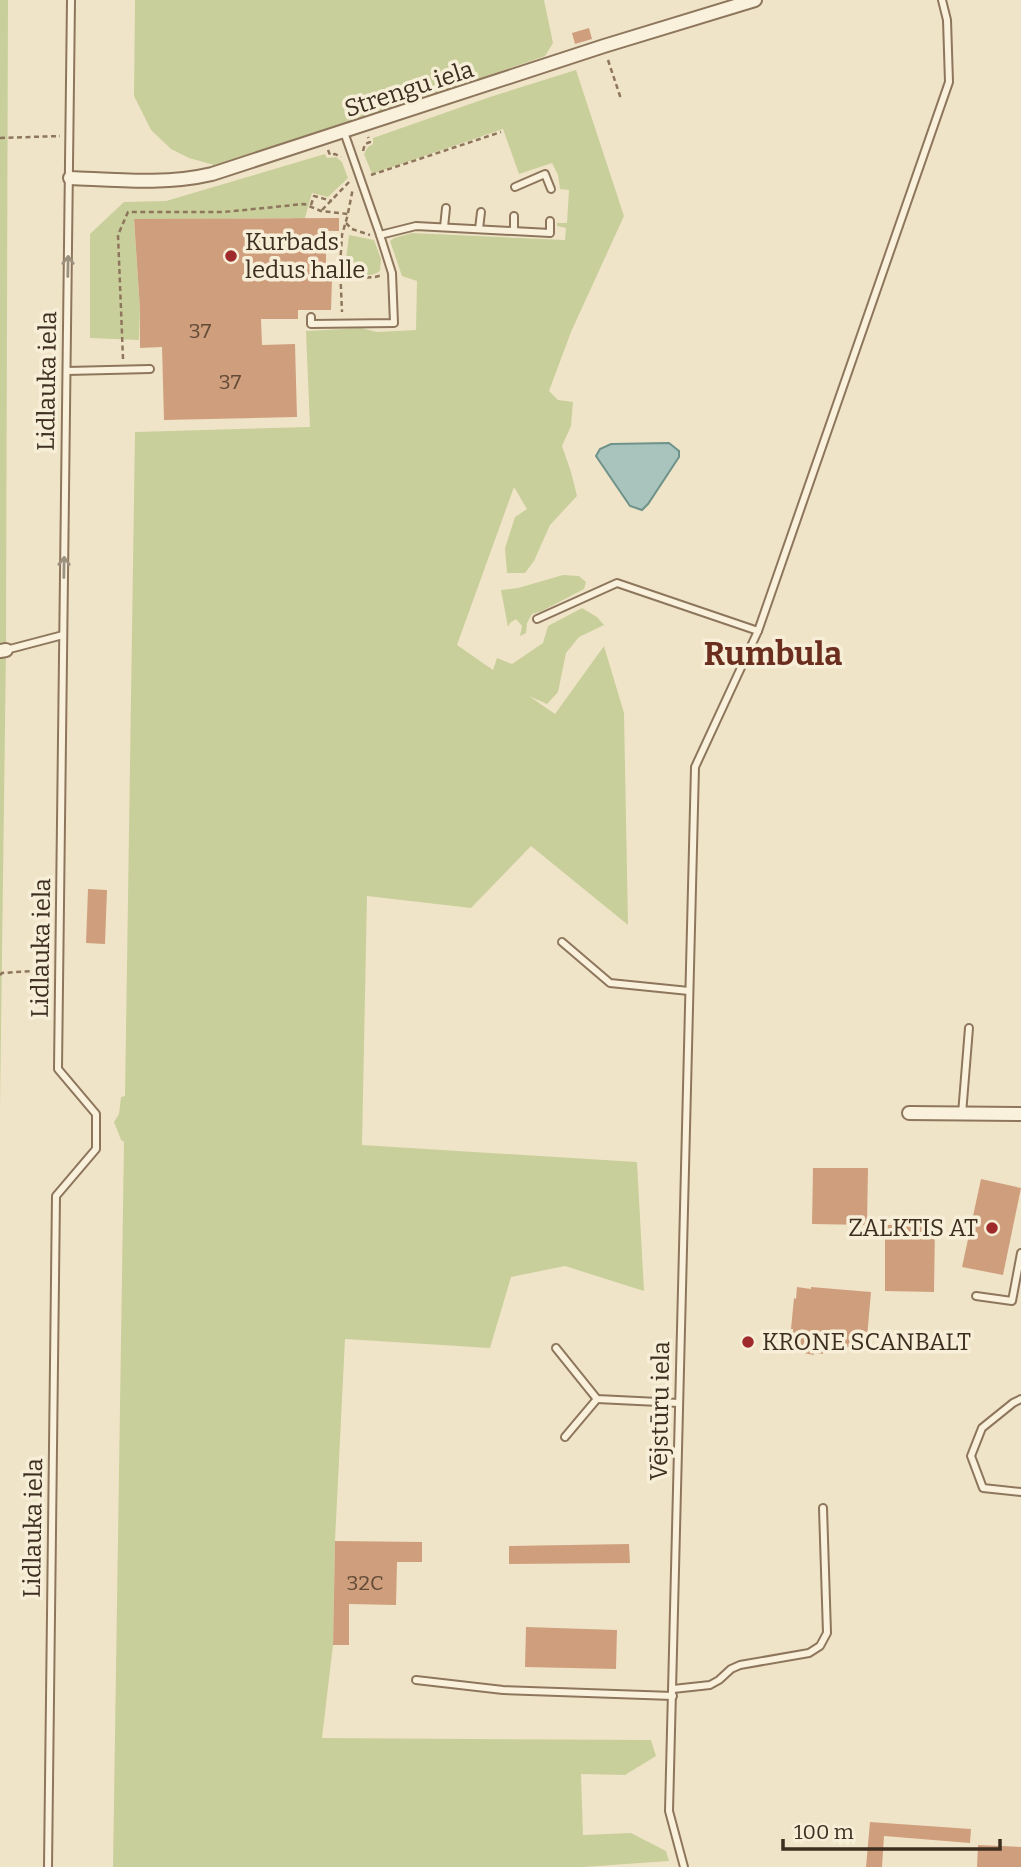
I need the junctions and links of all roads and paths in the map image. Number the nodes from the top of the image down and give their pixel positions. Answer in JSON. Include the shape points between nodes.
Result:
{"nodes":[{"id":1,"x":71,"y":0,"type":"edge"},
{"id":2,"x":755,"y":0,"type":"edge"},
{"id":3,"x":942,"y":0,"type":"edge"},
{"id":4,"x":604,"y":46,"type":"junction"},
{"id":5,"x":621,"y":99,"type":"dead end"},
{"id":6,"x":344,"y":132,"type":"junction"},
{"id":7,"x":501,"y":132,"type":"dead end"},
{"id":8,"x":70,"y":135,"type":"junction"},
{"id":9,"x":368,"y":137,"type":"dead end"},
{"id":10,"x":0,"y":138,"type":"edge"},
{"id":11,"x":328,"y":150,"type":"dead end"},
{"id":12,"x":362,"y":157,"type":"dead end"},
{"id":13,"x":343,"y":159,"type":"dead end"},
{"id":14,"x":360,"y":177,"type":"junction"},
{"id":15,"x":70,"y":178,"type":"junction"},
{"id":16,"x":515,"y":187,"type":"dead end"},
{"id":17,"x":551,"y":189,"type":"dead end"},
{"id":18,"x":332,"y":201,"type":"junction"},
{"id":19,"x":310,"y":207,"type":"junction"},
{"id":20,"x":446,"y":208,"type":"dead end"},
{"id":21,"x":321,"y":211,"type":"junction"},
{"id":22,"x":481,"y":212,"type":"dead end"},
{"id":23,"x":348,"y":214,"type":"junction"},
{"id":24,"x":514,"y":216,"type":"dead end"},
{"id":25,"x":411,"y":217,"type":"dead end"},
{"id":26,"x":550,"y":221,"type":"dead end"},
{"id":27,"x":346,"y":223,"type":"junction"},
{"id":28,"x":412,"y":227,"type":"junction"},
{"id":29,"x":444,"y":228,"type":"junction"},
{"id":30,"x":479,"y":229,"type":"junction"},
{"id":31,"x":514,"y":231,"type":"junction"},
{"id":32,"x":380,"y":235,"type":"junction"},
{"id":33,"x":392,"y":273,"type":"junction"},
{"id":34,"x":341,"y":279,"type":"junction"},
{"id":35,"x":311,"y":317,"type":"dead end"},
{"id":36,"x":342,"y":323,"type":"junction"},
{"id":37,"x":123,"y":369,"type":"junction"},
{"id":38,"x":150,"y":369,"type":"dead end"},
{"id":39,"x":67,"y":371,"type":"junction"},
{"id":40,"x":537,"y":619,"type":"dead end"},
{"id":41,"x":758,"y":631,"type":"junction"},
{"id":42,"x":63,"y":635,"type":"junction"},
{"id":43,"x":3,"y":650,"type":"edge"},
{"id":44,"x":562,"y":942,"type":"dead end"},
{"id":45,"x":60,"y":969,"type":"junction"},
{"id":46,"x":0,"y":975,"type":"edge"},
{"id":47,"x":689,"y":991,"type":"junction"},
{"id":48,"x":969,"y":1028,"type":"dead end"},
{"id":49,"x":909,"y":1113,"type":"dead end"},
{"id":50,"x":962,"y":1114,"type":"junction"},
{"id":51,"x":1021,"y":1114,"type":"edge"},
{"id":52,"x":1021,"y":1253,"type":"edge"},
{"id":53,"x":976,"y":1297,"type":"dead end"},
{"id":54,"x":556,"y":1348,"type":"dead end"},
{"id":55,"x":597,"y":1399,"type":"junction"},
{"id":56,"x":1021,"y":1399,"type":"edge"},
{"id":57,"x":679,"y":1403,"type":"junction"},
{"id":58,"x":565,"y":1437,"type":"dead end"},
{"id":59,"x":1021,"y":1492,"type":"edge"},
{"id":60,"x":823,"y":1508,"type":"dead end"},
{"id":61,"x":416,"y":1680,"type":"dead end"},
{"id":62,"x":673,"y":1693,"type":"junction"},
{"id":63,"x":48,"y":1867,"type":"edge"},
{"id":64,"x":684,"y":1867,"type":"edge"}],
"edges":[{"from":1,"to":8,"type":"lane","name":"Lidlauka iela"},
{"from":2,"to":4,"type":"street","name":"Strengu iela"},
{"from":3,"to":41,"type":"lane","name":"Vējstūru iela","via":[[949,82]]},
{"from":4,"to":5,"type":"path"},
{"from":4,"to":6,"type":"street","name":"Strengu iela"},
{"from":6,"to":14,"type":"lane"},
{"from":6,"to":15,"type":"street","name":"Strengu iela","via":[[189,179]]},
{"from":7,"to":14,"type":"path"},
{"from":8,"to":10,"type":"path"},
{"from":8,"to":15,"type":"lane","name":"Lidlauka iela"},
{"from":9,"to":12,"type":"path"},
{"from":11,"to":13,"type":"path"},
{"from":14,"to":32,"type":"lane"},
{"from":39,"to":15,"type":"lane","name":"Lidlauka iela","one_way":true},
{"from":16,"to":17,"type":"lane","via":[[545,174]]},
{"from":18,"to":19,"type":"path","via":[[314,196]]},
{"from":18,"to":21,"type":"path"},
{"from":18,"to":23,"type":"path","via":[[352,180]]},
{"from":19,"to":21,"type":"path"},
{"from":19,"to":37,"type":"path","via":[[128,212],[118,235]]},
{"from":20,"to":29,"type":"lane"},
{"from":21,"to":23,"type":"path"},
{"from":22,"to":30,"type":"lane"},
{"from":23,"to":27,"type":"path"},
{"from":24,"to":31,"type":"lane"},
{"from":25,"to":28,"type":"lane"},
{"from":26,"to":31,"type":"lane","via":[[550,233]]},
{"from":27,"to":32,"type":"path","via":[[352,229]]},
{"from":27,"to":34,"type":"path"},
{"from":28,"to":29,"type":"lane"},
{"from":28,"to":32,"type":"lane"},
{"from":29,"to":30,"type":"lane"},
{"from":30,"to":31,"type":"lane"},
{"from":32,"to":33,"type":"lane"},
{"from":33,"to":34,"type":"path"},
{"from":33,"to":36,"type":"lane","via":[[394,323]]},
{"from":34,"to":36,"type":"path"},
{"from":35,"to":36,"type":"lane","via":[[311,324]]},
{"from":37,"to":38,"type":"lane"},
{"from":37,"to":39,"type":"lane"},
{"from":42,"to":39,"type":"lane","name":"Lidlauka iela","one_way":true},
{"from":40,"to":41,"type":"lane","via":[[617,583]]},
{"from":41,"to":47,"type":"lane","name":"Vējstūru iela","via":[[695,767]]},
{"from":42,"to":43,"type":"lane"},
{"from":42,"to":45,"type":"lane","name":"Lidlauka iela"},
{"from":44,"to":47,"type":"lane","via":[[610,983]]},
{"from":45,"to":46,"type":"path"},
{"from":45,"to":63,"type":"lane","name":"Lidlauka iela","via":[[58,1069],[96,1114],[96,1149],[56,1196]]},
{"from":47,"to":57,"type":"lane","name":"Vējstūru iela"},
{"from":48,"to":50,"type":"lane"},
{"from":49,"to":50,"type":"street"},
{"from":50,"to":51,"type":"street"},
{"from":52,"to":53,"type":"lane","via":[[1012,1301]]},
{"from":54,"to":55,"type":"lane"},
{"from":55,"to":57,"type":"lane"},
{"from":55,"to":58,"type":"lane"},
{"from":56,"to":59,"type":"lane","via":[[982,1428],[971,1456],[983,1488]]},
{"from":57,"to":62,"type":"lane","name":"Vējstūru iela"},
{"from":60,"to":62,"type":"lane","via":[[827,1633],[820,1646],[809,1653],[736,1666],[710,1685]]},
{"from":61,"to":62,"type":"lane","via":[[503,1690]]},
{"from":62,"to":64,"type":"lane","name":"Vējstūru iela","via":[[669,1811]]}]}
